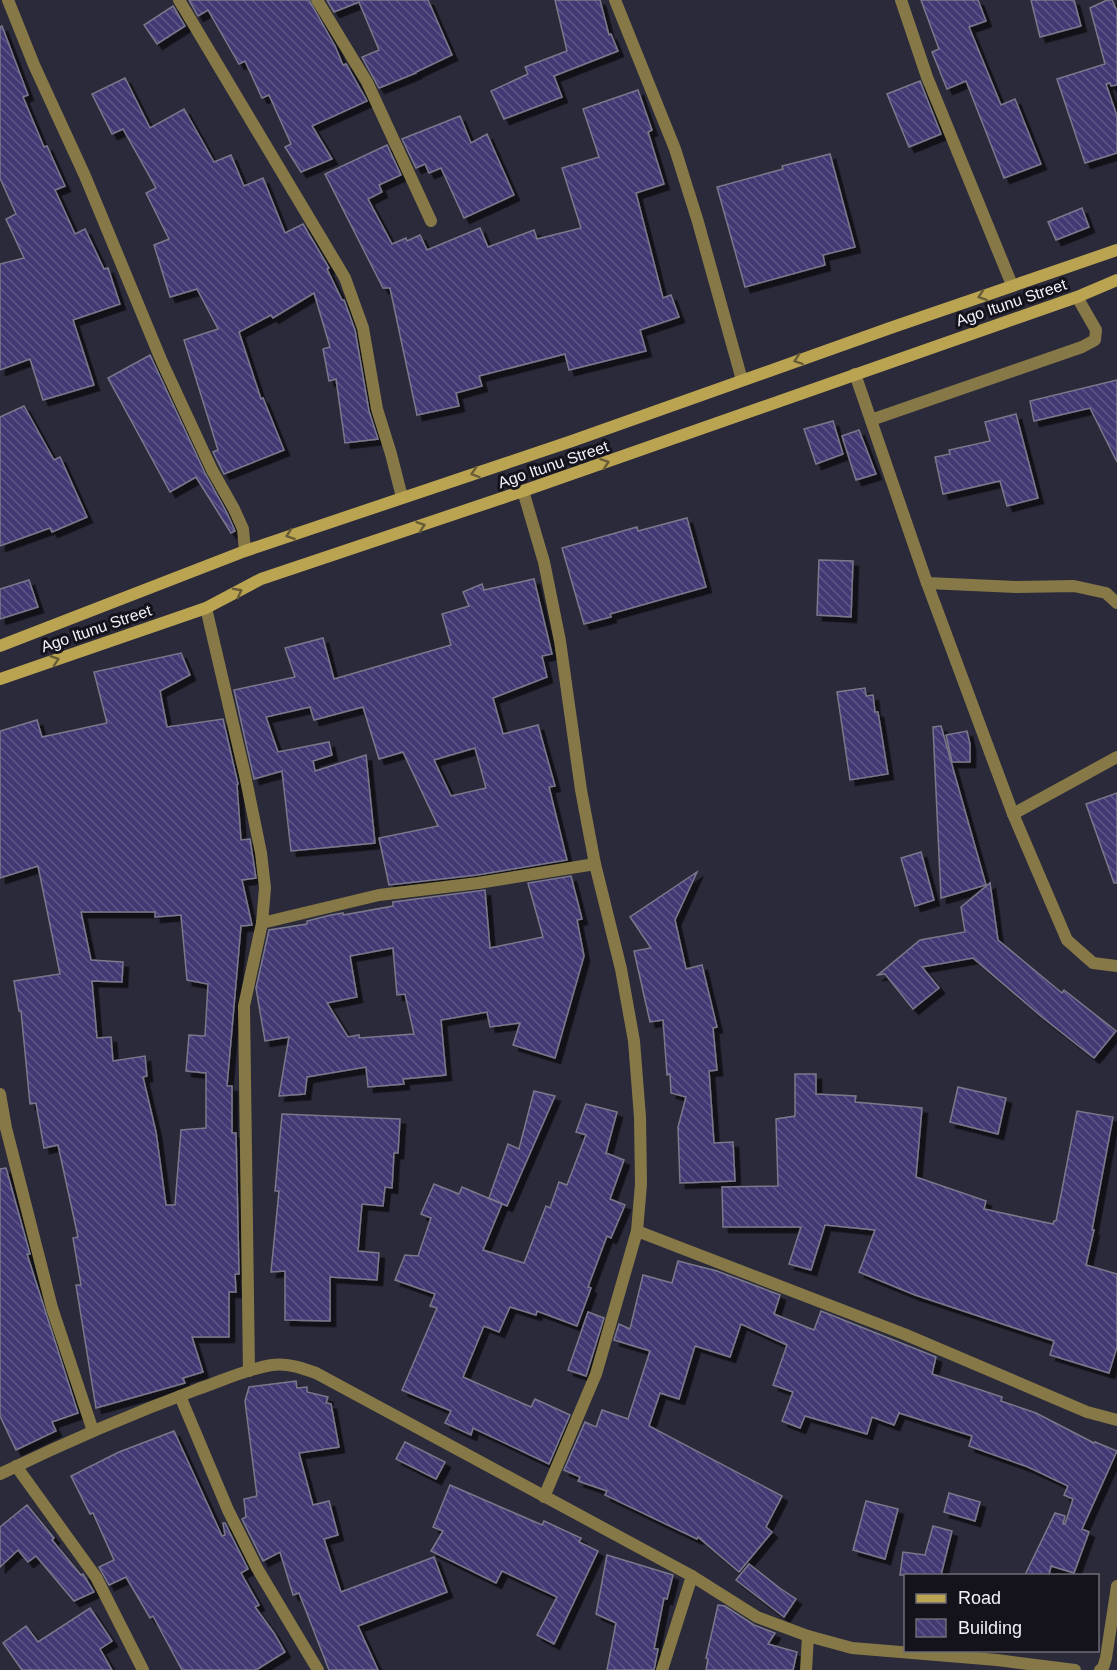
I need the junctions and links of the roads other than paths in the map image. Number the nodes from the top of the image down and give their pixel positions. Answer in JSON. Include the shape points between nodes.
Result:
{"nodes":[{"id":1,"x":8,"y":0,"type":"edge"},
{"id":2,"x":179,"y":0,"type":"edge"},
{"id":3,"x":316,"y":0,"type":"edge"},
{"id":4,"x":615,"y":0,"type":"edge"},
{"id":5,"x":901,"y":0,"type":"edge"},
{"id":6,"x":431,"y":221,"type":"dead end"},
{"id":7,"x":1117,"y":250,"type":"edge"},
{"id":8,"x":1117,"y":280,"type":"edge"},
{"id":9,"x":1012,"y":285,"type":"junction"},
{"id":10,"x":1077,"y":297,"type":"junction"},
{"id":11,"x":855,"y":374,"type":"junction"},
{"id":12,"x":742,"y":380,"type":"junction"},
{"id":13,"x":871,"y":420,"type":"junction"},
{"id":14,"x":523,"y":491,"type":"junction"},
{"id":15,"x":402,"y":497,"type":"junction"},
{"id":16,"x":245,"y":551,"type":"junction"},
{"id":17,"x":927,"y":583,"type":"junction"},
{"id":18,"x":1117,"y":603,"type":"edge"},
{"id":19,"x":206,"y":608,"type":"junction"},
{"id":20,"x":0,"y":646,"type":"edge"},
{"id":21,"x":0,"y":679,"type":"edge"},
{"id":22,"x":1117,"y":756,"type":"edge"},
{"id":23,"x":1013,"y":814,"type":"junction"},
{"id":24,"x":595,"y":864,"type":"junction"},
{"id":25,"x":262,"y":923,"type":"junction"},
{"id":26,"x":1117,"y":966,"type":"edge"},
{"id":27,"x":0,"y":1094,"type":"edge"},
{"id":28,"x":637,"y":1231,"type":"junction"},
{"id":29,"x":249,"y":1371,"type":"junction"},
{"id":30,"x":180,"y":1396,"type":"junction"},
{"id":31,"x":1117,"y":1420,"type":"edge"},
{"id":32,"x":93,"y":1431,"type":"junction"},
{"id":33,"x":16,"y":1466,"type":"junction"},
{"id":34,"x":0,"y":1474,"type":"edge"},
{"id":35,"x":544,"y":1497,"type":"junction"},
{"id":36,"x":692,"y":1576,"type":"junction"},
{"id":37,"x":1117,"y":1586,"type":"edge"},
{"id":38,"x":808,"y":1636,"type":"junction"},
{"id":39,"x":1106,"y":1669,"type":"edge"},
{"id":40,"x":143,"y":1670,"type":"edge"},
{"id":41,"x":318,"y":1670,"type":"edge"},
{"id":42,"x":662,"y":1670,"type":"edge"},
{"id":43,"x":806,"y":1670,"type":"edge"},
{"id":44,"x":1075,"y":1670,"type":"edge"}],
"edges":[{"from":1,"to":16,"type":"street","via":[[162,363],[243,529]]},
{"from":2,"to":15,"type":"street","via":[[345,278],[363,328],[377,409]]},
{"from":3,"to":6,"type":"street","via":[[367,82]]},
{"from":4,"to":12,"type":"street","via":[[675,149]]},
{"from":5,"to":9,"type":"street","via":[[927,77]]},
{"from":7,"to":9,"type":"main road","name":"Ago Itunu Street"},
{"from":8,"to":10,"type":"main road","name":"Ago Itunu Street"},
{"from":9,"to":12,"type":"main road","name":"Ago Itunu Street","one_way":true},
{"from":10,"to":11,"type":"main road","name":"Ago Itunu Street"},
{"from":10,"to":13,"type":"street","via":[[1096,330],[1095,340]]},
{"from":11,"to":13,"type":"street"},
{"from":14,"to":11,"type":"main road","name":"Ago Itunu Street","one_way":true},
{"from":12,"to":15,"type":"main road","name":"Ago Itunu Street","one_way":true},
{"from":13,"to":17,"type":"street"},
{"from":19,"to":14,"type":"main road","name":"Ago Itunu Street","one_way":true,"via":[[261,579]]},
{"from":14,"to":24,"type":"street","via":[[544,562],[560,641]]},
{"from":15,"to":16,"type":"main road","name":"Ago Itunu Street","one_way":true},
{"from":16,"to":20,"type":"main road","name":"Ago Itunu Street"},
{"from":17,"to":18,"type":"street","via":[[1074,586],[1106,593]]},
{"from":17,"to":23,"type":"street"},
{"from":21,"to":19,"type":"main road","name":"Ago Itunu Street","one_way":true},
{"from":19,"to":25,"type":"street","via":[[261,853],[265,888]]},
{"from":22,"to":23,"type":"street"},
{"from":23,"to":26,"type":"street","via":[[1067,940],[1093,963]]},
{"from":24,"to":25,"type":"street","via":[[379,895]]},
{"from":24,"to":28,"type":"street","via":[[634,1041],[641,1173]]},
{"from":25,"to":29,"type":"street","via":[[244,1006]]},
{"from":27,"to":32,"type":"street","via":[[52,1308]]},
{"from":28,"to":31,"type":"street","via":[[904,1334],[1087,1412]]},
{"from":28,"to":35,"type":"street","via":[[596,1374]]},
{"from":29,"to":30,"type":"street"},
{"from":29,"to":35,"type":"street","via":[[294,1365],[316,1373]]},
{"from":30,"to":32,"type":"street"},
{"from":30,"to":41,"type":"street","via":[[257,1568]]},
{"from":32,"to":33,"type":"street"},
{"from":33,"to":34,"type":"street"},
{"from":33,"to":40,"type":"street","via":[[96,1577]]},
{"from":35,"to":36,"type":"street"},
{"from":36,"to":38,"type":"street","via":[[757,1617]]},
{"from":36,"to":42,"type":"street"},
{"from":37,"to":39,"type":"street"},
{"from":38,"to":43,"type":"street"},
{"from":38,"to":44,"type":"street","via":[[852,1648]]}]}
